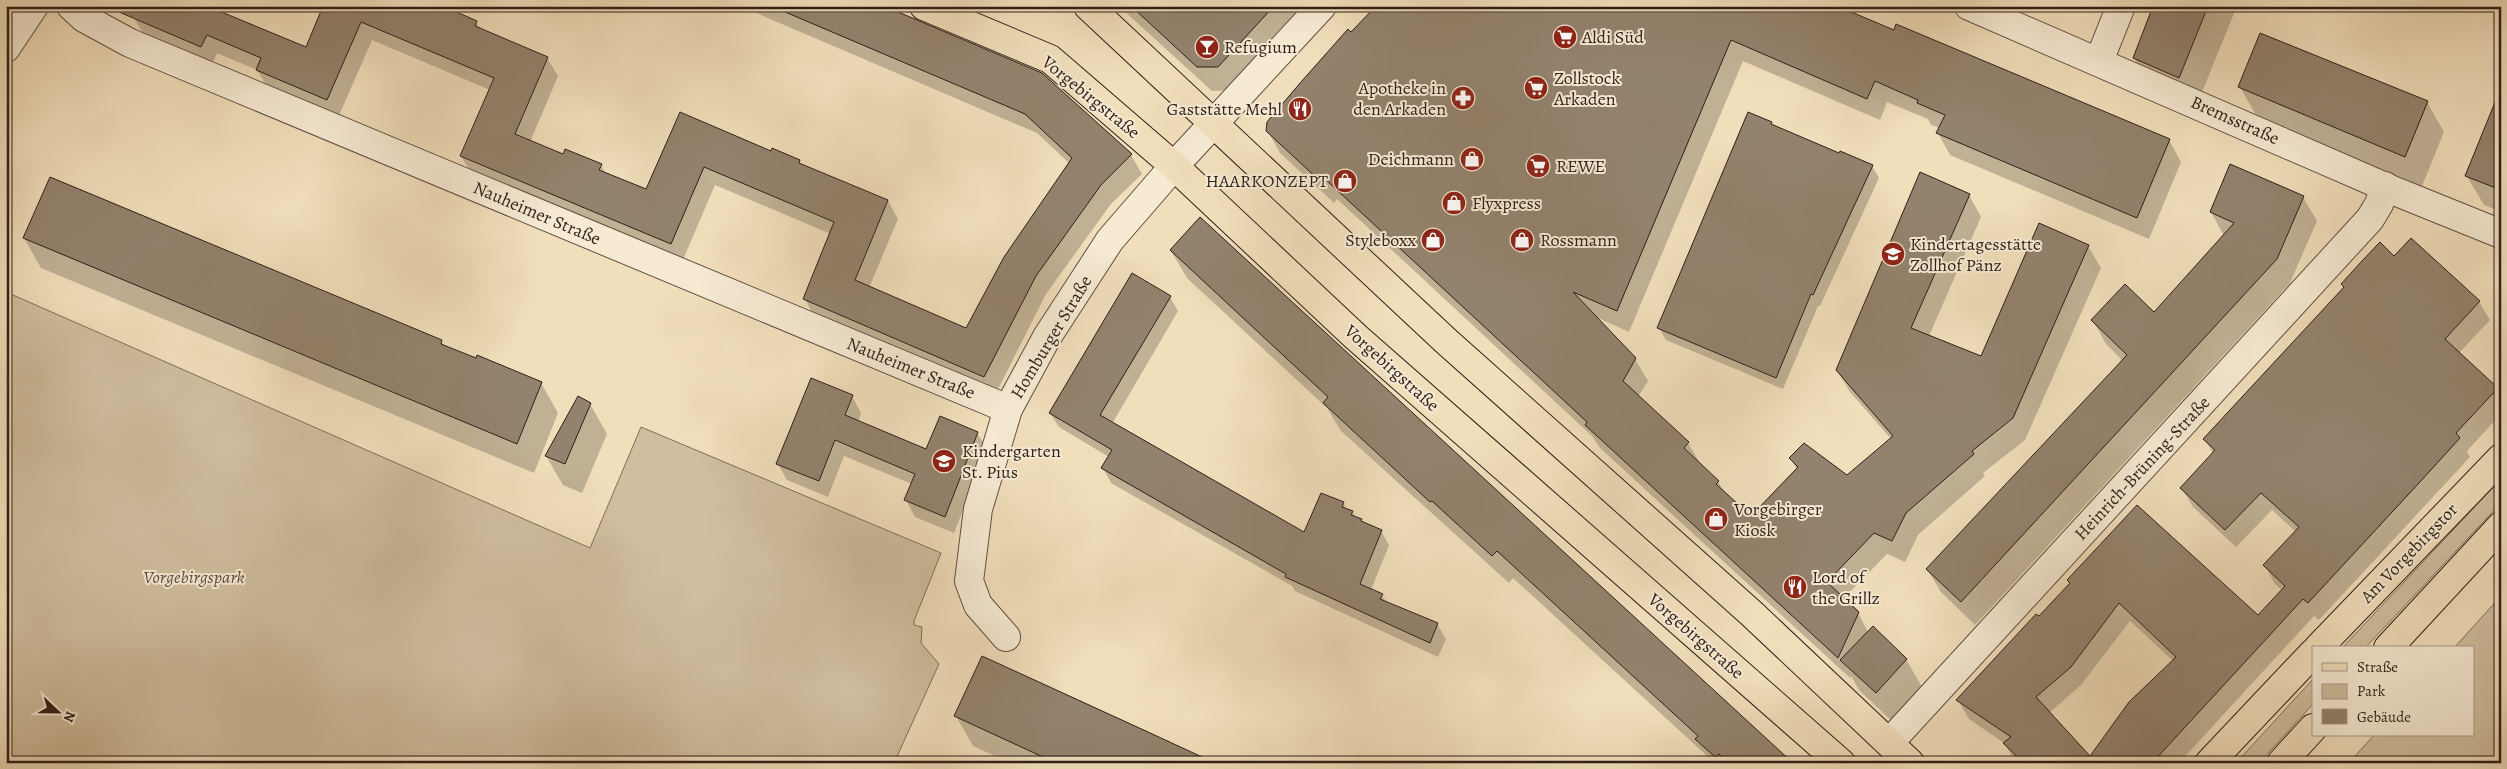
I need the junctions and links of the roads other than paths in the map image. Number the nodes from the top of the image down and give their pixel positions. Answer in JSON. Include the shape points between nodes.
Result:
{"nodes":[{"id":1,"x":34,"y":6,"type":"edge"},
{"id":2,"x":71,"y":6,"type":"edge"},
{"id":3,"x":924,"y":6,"type":"edge"},
{"id":4,"x":1088,"y":6,"type":"edge"},
{"id":5,"x":1322,"y":6,"type":"edge"},
{"id":6,"x":1969,"y":6,"type":"edge"},
{"id":7,"x":2121,"y":6,"type":"edge"},
{"id":8,"x":6,"y":48,"type":"edge"},
{"id":9,"x":2099,"y":61,"type":"junction"},
{"id":10,"x":1214,"y":125,"type":"junction"},
{"id":11,"x":1174,"y":166,"type":"junction"},
{"id":12,"x":2385,"y":186,"type":"junction"},
{"id":13,"x":2501,"y":234,"type":"edge"},
{"id":14,"x":1008,"y":409,"type":"junction"},
{"id":15,"x":2501,"y":458,"type":"edge"},
{"id":16,"x":2501,"y":526,"type":"edge"},
{"id":17,"x":1006,"y":637,"type":"dead end"},
{"id":18,"x":2320,"y":646,"type":"edge"},
{"id":19,"x":2390,"y":646,"type":"edge"},
{"id":20,"x":2312,"y":654,"type":"edge"},
{"id":21,"x":2312,"y":729,"type":"edge"},
{"id":22,"x":1889,"y":743,"type":"junction"},
{"id":23,"x":1841,"y":763,"type":"edge"},
{"id":24,"x":1910,"y":763,"type":"edge"},
{"id":25,"x":2209,"y":763,"type":"edge"},
{"id":26,"x":2281,"y":763,"type":"edge"}],
"edges":[{"from":1,"to":8,"type":"street"},
{"from":2,"to":14,"type":"street","name":"Nauheimer Straße","via":[[84,18],[130,43]]},
{"from":3,"to":11,"type":"main road","name":"Vorgebirgstraße","via":[[1050,59]]},
{"from":4,"to":10,"type":"main road"},
{"from":5,"to":10,"type":"street","name":"Homburger Straße"},
{"from":6,"to":9,"type":"street","name":"Bremsstraße"},
{"from":7,"to":9,"type":"street"},
{"from":9,"to":12,"type":"street","name":"Bremsstraße"},
{"from":10,"to":11,"type":"street","name":"Homburger Straße"},
{"from":10,"to":22,"type":"main road","via":[[1446,341],[1752,613]]},
{"from":11,"to":14,"type":"street","name":"Homburger Straße","via":[[1110,240],[1047,337]]},
{"from":11,"to":23,"type":"main road","name":"Vorgebirgstraße","via":[[1356,337]]},
{"from":12,"to":13,"type":"street","name":"Bremsstraße"},
{"from":12,"to":22,"type":"street","name":"Heinrich-Brüning-Straße","via":[[2370,219]]},
{"from":14,"to":17,"type":"street","name":"Homburger Straße","via":[[978,509],[969,580],[978,605]]},
{"from":15,"to":18,"type":"main road","name":"Am Vorgebirgstor"},
{"from":16,"to":19,"type":"main road"},
{"from":20,"to":25,"type":"main road"},
{"from":21,"to":26,"type":"main road"},
{"from":22,"to":24,"type":"main road"}]}
